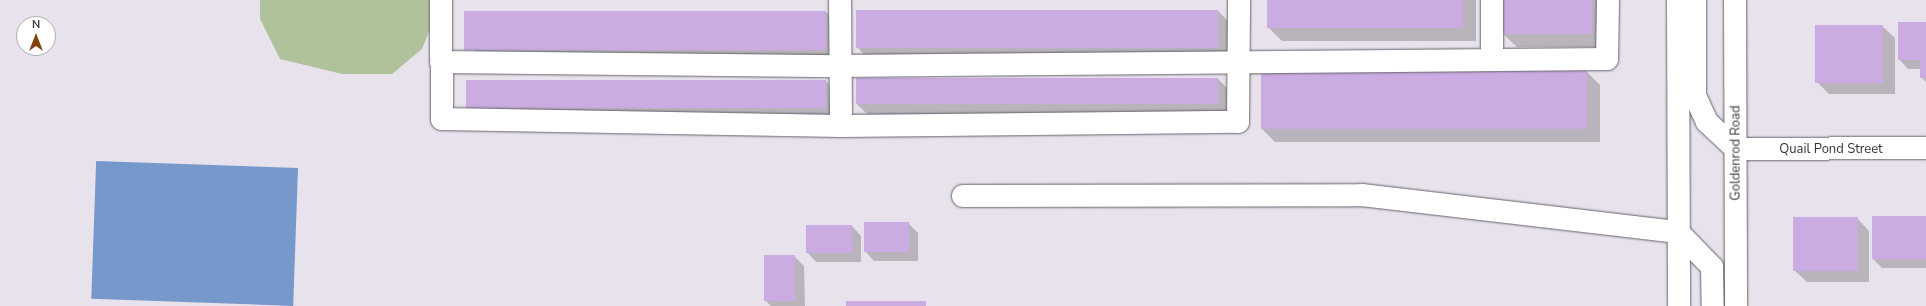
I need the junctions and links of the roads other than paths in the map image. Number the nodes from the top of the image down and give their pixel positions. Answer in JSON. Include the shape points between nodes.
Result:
{"nodes":[{"id":1,"x":440,"y":0,"type":"edge"},
{"id":2,"x":840,"y":0,"type":"edge"},
{"id":3,"x":1239,"y":0,"type":"edge"},
{"id":4,"x":1492,"y":0,"type":"edge"},
{"id":5,"x":1608,"y":0,"type":"edge"},
{"id":6,"x":1678,"y":0,"type":"edge"},
{"id":7,"x":1695,"y":0,"type":"edge"},
{"id":8,"x":1735,"y":0,"type":"edge"},
{"id":9,"x":1240,"y":60,"type":"junction"},
{"id":10,"x":1492,"y":60,"type":"junction"},
{"id":11,"x":441,"y":62,"type":"junction"},
{"id":12,"x":840,"y":66,"type":"junction"},
{"id":13,"x":841,"y":126,"type":"junction"},
{"id":14,"x":1926,"y":148,"type":"edge"},
{"id":15,"x":1736,"y":149,"type":"junction"},
{"id":16,"x":963,"y":196,"type":"dead end"},
{"id":17,"x":1678,"y":232,"type":"junction"},
{"id":18,"x":1678,"y":306,"type":"edge"},
{"id":19,"x":1713,"y":306,"type":"edge"},
{"id":20,"x":1736,"y":306,"type":"edge"}],
"edges":[{"from":1,"to":11,"type":"main road"},
{"from":2,"to":12,"type":"main road"},
{"from":3,"to":9,"type":"main road"},
{"from":4,"to":10,"type":"main road"},
{"from":5,"to":10,"type":"main road","via":[[1607,59]]},
{"from":6,"to":17,"type":"main road"},
{"from":7,"to":15,"type":"main road","via":[[1695,96],[1707,122]]},
{"from":8,"to":15,"type":"main road","name":"Goldenrod Road"},
{"from":9,"to":10,"type":"main road"},
{"from":9,"to":12,"type":"main road"},
{"from":9,"to":13,"type":"main road","via":[[1238,122]]},
{"from":11,"to":12,"type":"main road"},
{"from":11,"to":13,"type":"main road","via":[[442,119]]},
{"from":12,"to":13,"type":"main road"},
{"from":14,"to":15,"type":"main road","name":"Quail Pond Street"},
{"from":15,"to":20,"type":"main road","name":"Goldenrod Road"},
{"from":16,"to":17,"type":"main road","via":[[1362,195]]},
{"from":17,"to":18,"type":"main road"},
{"from":17,"to":19,"type":"main road","via":[[1712,267]]}]}
